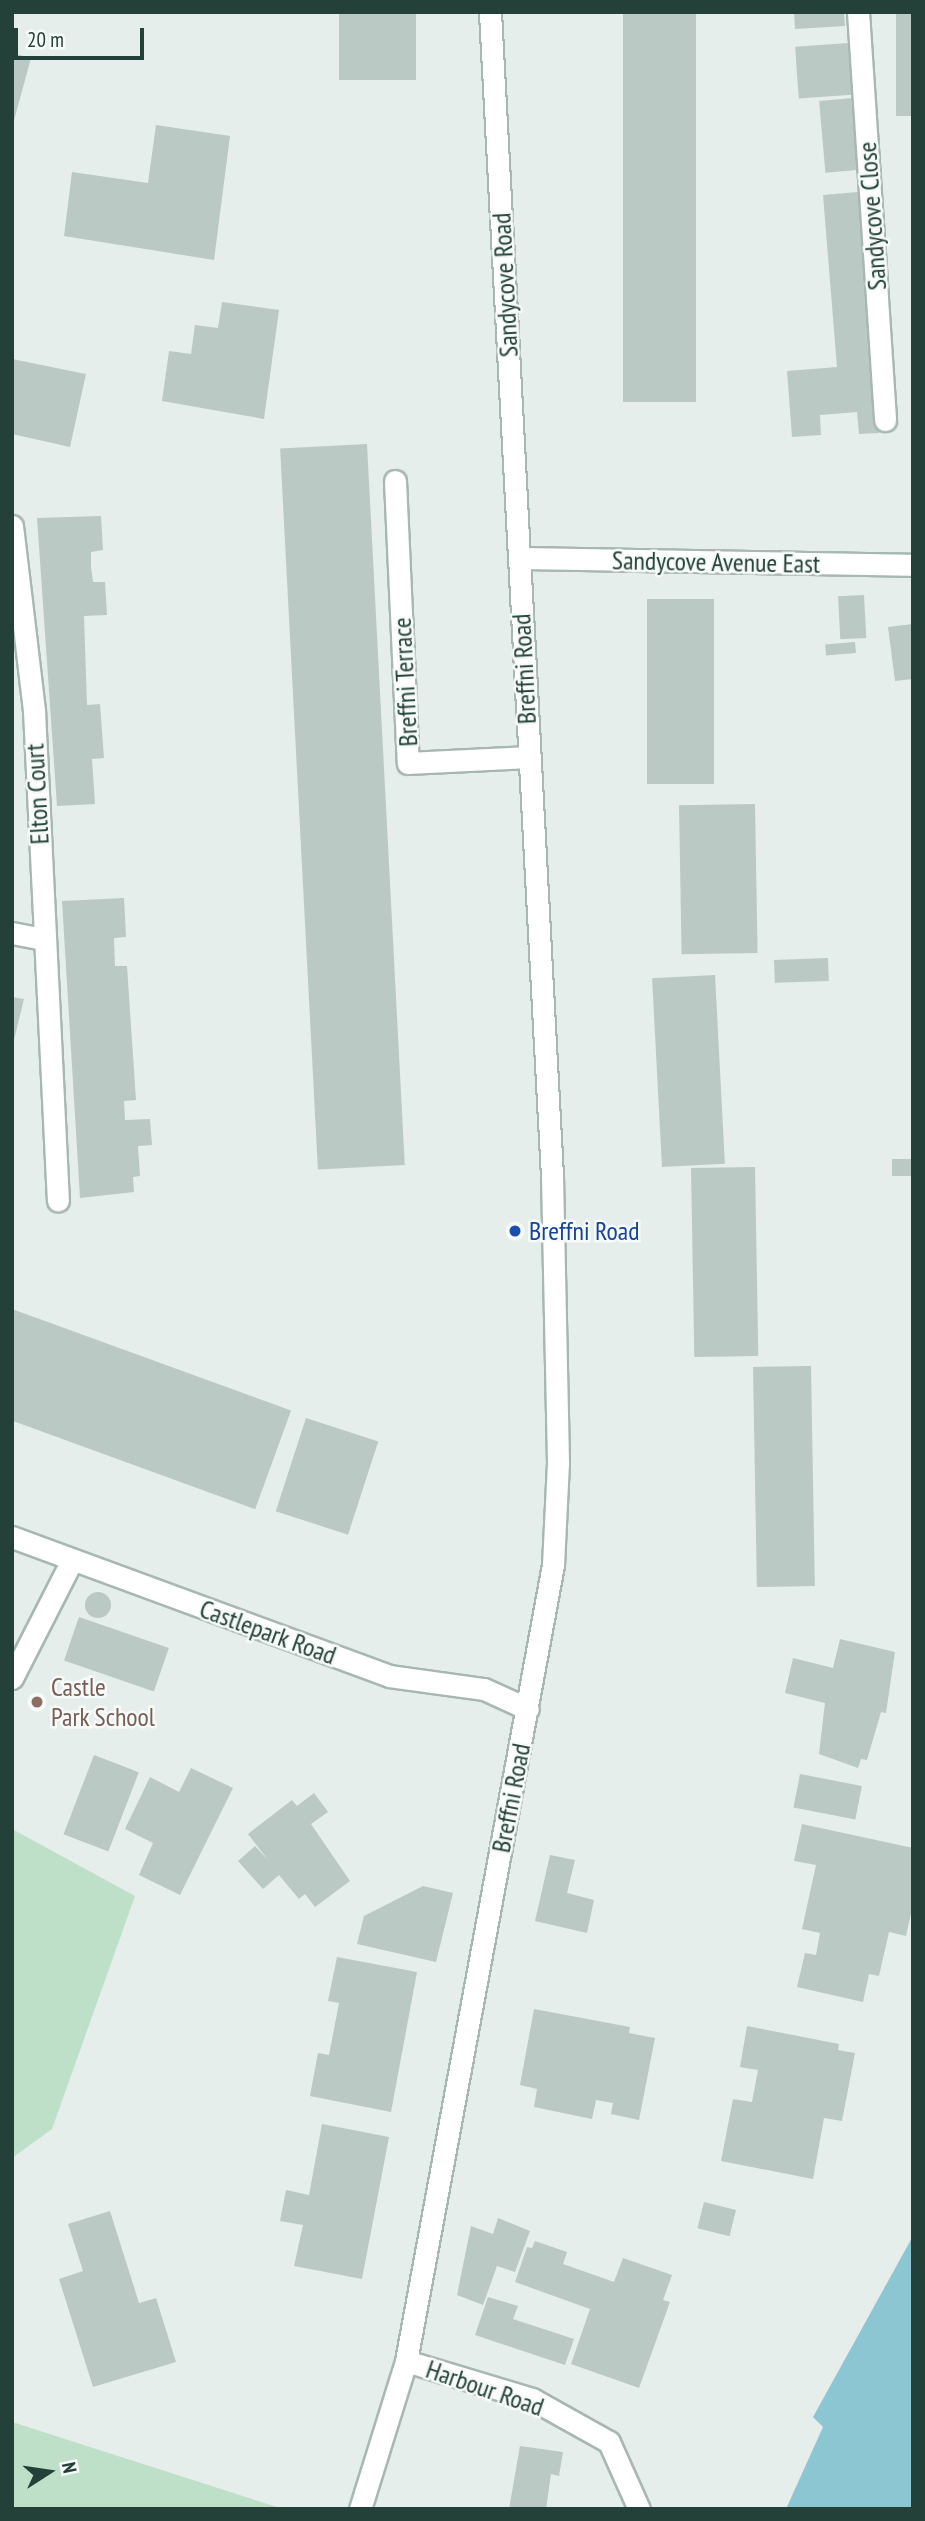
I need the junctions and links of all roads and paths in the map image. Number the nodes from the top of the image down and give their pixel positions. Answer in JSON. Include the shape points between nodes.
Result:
{"nodes":[{"id":1,"x":490,"y":12,"type":"edge"},
{"id":2,"x":859,"y":12,"type":"edge"},
{"id":3,"x":885,"y":420,"type":"dead end"},
{"id":4,"x":395,"y":481,"type":"dead end"},
{"id":5,"x":12,"y":526,"type":"edge"},
{"id":6,"x":519,"y":558,"type":"junction"},
{"id":7,"x":913,"y":565,"type":"edge"},
{"id":8,"x":529,"y":757,"type":"junction"},
{"id":9,"x":12,"y":933,"type":"edge"},
{"id":10,"x":44,"y":939,"type":"junction"},
{"id":11,"x":58,"y":1200,"type":"dead end"},
{"id":12,"x":12,"y":1537,"type":"edge"},
{"id":13,"x":72,"y":1560,"type":"junction"},
{"id":14,"x":12,"y":1678,"type":"edge"},
{"id":15,"x":528,"y":1709,"type":"junction"},
{"id":16,"x":406,"y":2361,"type":"junction"},
{"id":17,"x":360,"y":2509,"type":"edge"},
{"id":18,"x":639,"y":2509,"type":"edge"}],
"edges":[{"from":1,"to":6,"type":"main road","name":"Sandycove Road"},
{"from":2,"to":3,"type":"main road","name":"Sandycove Close"},
{"from":4,"to":8,"type":"main road","name":"Breffni Terrace","via":[[408,763]]},
{"from":5,"to":10,"type":"main road","name":"Elton Court","via":[[34,711]]},
{"from":6,"to":7,"type":"main road","name":"Sandycove Avenue East"},
{"from":6,"to":8,"type":"main road","name":"Breffni Road"},
{"from":8,"to":15,"type":"main road","name":"Breffni Road","via":[[552,1176],[558,1462],[553,1565]]},
{"from":9,"to":10,"type":"main road"},
{"from":10,"to":11,"type":"main road","name":"Elton Court"},
{"from":12,"to":13,"type":"main road","name":"Castlepark Road"},
{"from":13,"to":14,"type":"main road"},
{"from":13,"to":15,"type":"main road","name":"Castlepark Road","via":[[389,1676],[484,1689]]},
{"from":15,"to":16,"type":"main road","name":"Breffni Road"},
{"from":16,"to":17,"type":"main road","name":"Breffni Road"},
{"from":16,"to":18,"type":"main road","name":"Harbour Road","via":[[532,2399],[609,2442]]}]}
